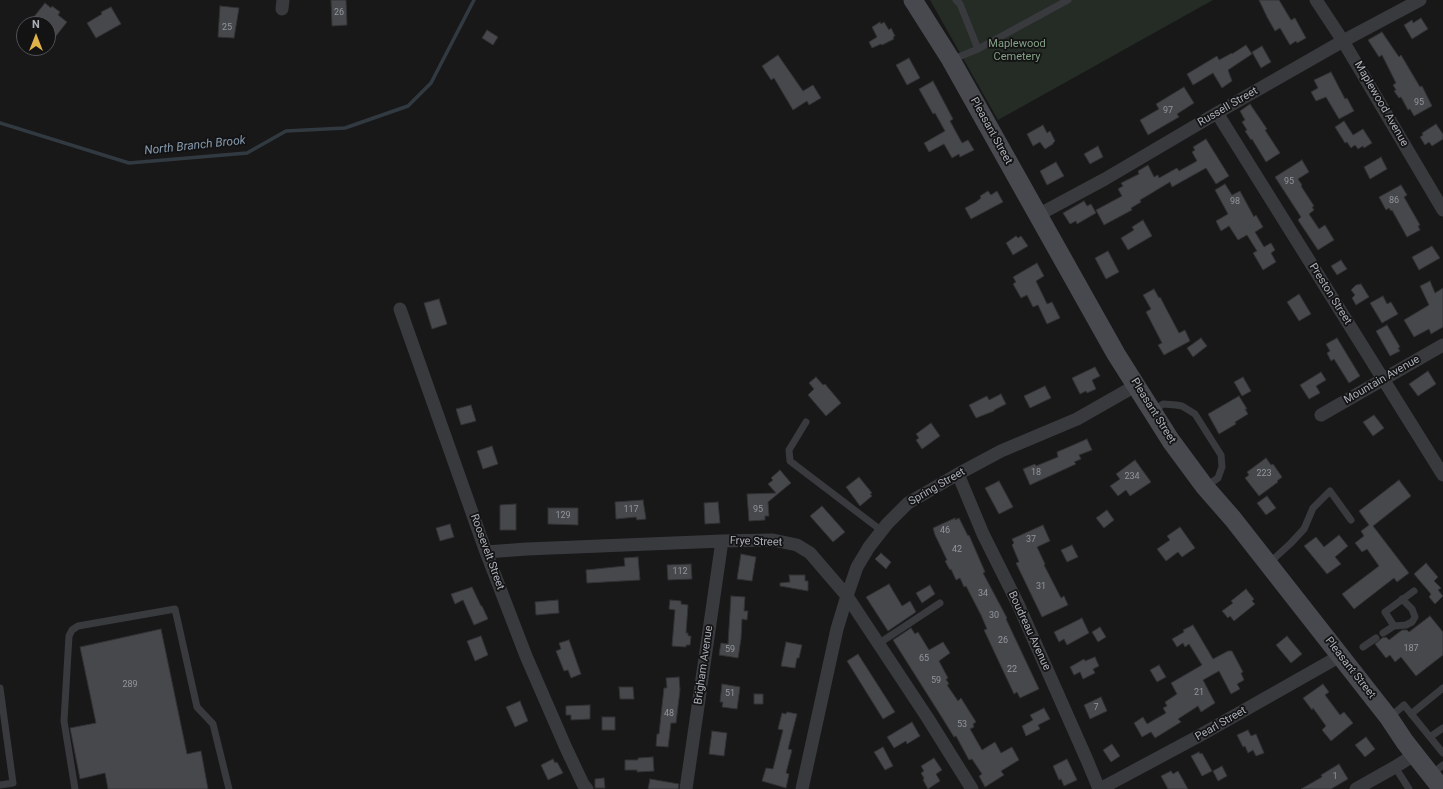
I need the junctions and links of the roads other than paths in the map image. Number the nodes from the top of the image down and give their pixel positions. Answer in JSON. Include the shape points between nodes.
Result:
{"nodes":[{"id":1,"x":913,"y":0,"type":"edge"},
{"id":2,"x":1068,"y":0,"type":"edge"},
{"id":3,"x":1316,"y":0,"type":"edge"},
{"id":4,"x":1420,"y":0,"type":"edge"},
{"id":5,"x":960,"y":1,"type":"edge"},
{"id":6,"x":1343,"y":41,"type":"junction"},
{"id":7,"x":978,"y":49,"type":"junction"},
{"id":8,"x":951,"y":60,"type":"junction"},
{"id":9,"x":1217,"y":113,"type":"junction"},
{"id":10,"x":1443,"y":210,"type":"edge"},
{"id":11,"x":1038,"y":215,"type":"junction"},
{"id":12,"x":400,"y":309,"type":"dead end"},
{"id":13,"x":1443,"y":345,"type":"edge"},
{"id":14,"x":1383,"y":379,"type":"junction"},
{"id":15,"x":1136,"y":386,"type":"junction"},
{"id":16,"x":1152,"y":412,"type":"junction"},
{"id":17,"x":1321,"y":414,"type":"dead end"},
{"id":18,"x":806,"y":422,"type":"dead end"},
{"id":19,"x":958,"y":474,"type":"junction"},
{"id":20,"x":1443,"y":475,"type":"edge"},
{"id":21,"x":1205,"y":487,"type":"junction"},
{"id":22,"x":1351,"y":520,"type":"dead end"},
{"id":23,"x":882,"y":531,"type":"junction"},
{"id":24,"x":722,"y":541,"type":"junction"},
{"id":25,"x":486,"y":552,"type":"junction"},
{"id":26,"x":1268,"y":564,"type":"junction"},
{"id":27,"x":1414,"y":591,"type":"dead end"},
{"id":28,"x":847,"y":596,"type":"junction"},
{"id":29,"x":1402,"y":599,"type":"junction"},
{"id":30,"x":940,"y":603,"type":"dead end"},
{"id":31,"x":1394,"y":626,"type":"junction"},
{"id":32,"x":1383,"y":633,"type":"dead end"},
{"id":33,"x":1376,"y":638,"type":"dead end"},
{"id":34,"x":878,"y":644,"type":"junction"},
{"id":35,"x":1363,"y":647,"type":"dead end"},
{"id":36,"x":1340,"y":656,"type":"junction"},
{"id":37,"x":0,"y":688,"type":"edge"},
{"id":38,"x":1443,"y":688,"type":"edge"},
{"id":39,"x":1411,"y":714,"type":"junction"},
{"id":40,"x":1389,"y":718,"type":"junction"},
{"id":41,"x":1443,"y":728,"type":"edge"},
{"id":42,"x":1430,"y":737,"type":"junction"},
{"id":43,"x":1443,"y":753,"type":"edge"},
{"id":44,"x":1414,"y":755,"type":"junction"},
{"id":45,"x":1395,"y":767,"type":"junction"},
{"id":46,"x":1439,"y":776,"type":"edge"},
{"id":47,"x":0,"y":785,"type":"edge"},
{"id":48,"x":75,"y":789,"type":"edge"},
{"id":49,"x":228,"y":789,"type":"edge"},
{"id":50,"x":587,"y":789,"type":"edge"},
{"id":51,"x":686,"y":789,"type":"edge"},
{"id":52,"x":802,"y":789,"type":"edge"},
{"id":53,"x":972,"y":789,"type":"edge"},
{"id":54,"x":1100,"y":789,"type":"edge"},
{"id":55,"x":1356,"y":789,"type":"edge"},
{"id":56,"x":1409,"y":789,"type":"edge"}],
"edges":[{"from":1,"to":8,"type":"street","name":"Pleasant Street"},
{"from":2,"to":7,"type":"lane"},
{"from":3,"to":6,"type":"street","name":"Maplewood Avenue"},
{"from":4,"to":6,"type":"street","name":"Russell Street"},
{"from":5,"to":7,"type":"lane"},
{"from":6,"to":9,"type":"street","name":"Russell Street"},
{"from":6,"to":10,"type":"street","name":"Maplewood Avenue"},
{"from":7,"to":8,"type":"lane"},
{"from":8,"to":11,"type":"street","name":"Pleasant Street"},
{"from":9,"to":11,"type":"street","name":"Russell Street"},
{"from":9,"to":14,"type":"street","name":"Preston Street"},
{"from":11,"to":15,"type":"street","name":"Pleasant Street"},
{"from":12,"to":25,"type":"street","name":"Roosevelt Street"},
{"from":13,"to":14,"type":"street","name":"Mountain Avenue"},
{"from":14,"to":17,"type":"street","name":"Mountain Avenue"},
{"from":14,"to":20,"type":"street","name":"Preston Street"},
{"from":15,"to":16,"type":"street","name":"Pleasant Street"},
{"from":15,"to":19,"type":"street","name":"Spring Street","via":[[1077,419]]},
{"from":16,"to":21,"type":"street","name":"Pleasant Street"},
{"from":16,"to":21,"type":"lane","via":[[1163,404],[1182,406],[1195,414],[1221,455],[1222,461],[1218,478]]},
{"from":18,"to":23,"type":"lane","via":[[789,450],[790,461]]},
{"from":19,"to":23,"type":"street","name":"Spring Street","via":[[908,502]]},
{"from":19,"to":54,"type":"street","name":"Boudreau Avenue"},
{"from":21,"to":26,"type":"street","name":"Pleasant Street"},
{"from":22,"to":26,"type":"lane","via":[[1330,491],[1313,508],[1304,529]]},
{"from":23,"to":28,"type":"street","name":"Spring Street","via":[[857,568]]},
{"from":24,"to":25,"type":"street","name":"Frye Street"},
{"from":24,"to":28,"type":"street","name":"Frye Street","via":[[773,540],[797,545],[810,553]]},
{"from":24,"to":51,"type":"street","name":"Brigham Avenue"},
{"from":25,"to":50,"type":"street","name":"Roosevelt Street","via":[[526,656]]},
{"from":26,"to":36,"type":"street","name":"Pleasant Street"},
{"from":27,"to":29,"type":"lane"},
{"from":28,"to":34,"type":"street","name":"Frye Street"},
{"from":28,"to":52,"type":"street","name":"Spring Street","via":[[837,629]]},
{"from":29,"to":31,"type":"lane","via":[[1385,612]]},
{"from":29,"to":31,"type":"lane","via":[[1412,609],[1415,617],[1406,625]]},
{"from":30,"to":34,"type":"lane"},
{"from":31,"to":32,"type":"lane"},
{"from":33,"to":35,"type":"lane"},
{"from":34,"to":53,"type":"street","name":"Frye Street"},
{"from":36,"to":40,"type":"street","name":"Pleasant Street"},
{"from":36,"to":54,"type":"street","name":"Pearl Street"},
{"from":37,"to":47,"type":"lane","via":[[13,783]]},
{"from":38,"to":39,"type":"lane"},
{"from":39,"to":40,"type":"lane","via":[[1404,705]]},
{"from":39,"to":42,"type":"lane"},
{"from":40,"to":44,"type":"street","name":"Pleasant Street"},
{"from":41,"to":42,"type":"lane"},
{"from":42,"to":43,"type":"lane"},
{"from":44,"to":45,"type":"street"},
{"from":44,"to":46,"type":"street","name":"Pleasant Street"},
{"from":45,"to":55,"type":"street"},
{"from":45,"to":56,"type":"lane"},
{"from":48,"to":49,"type":"lane","via":[[64,721],[69,636],[72,630],[78,626],[175,609],[197,708],[213,724]]}]}
